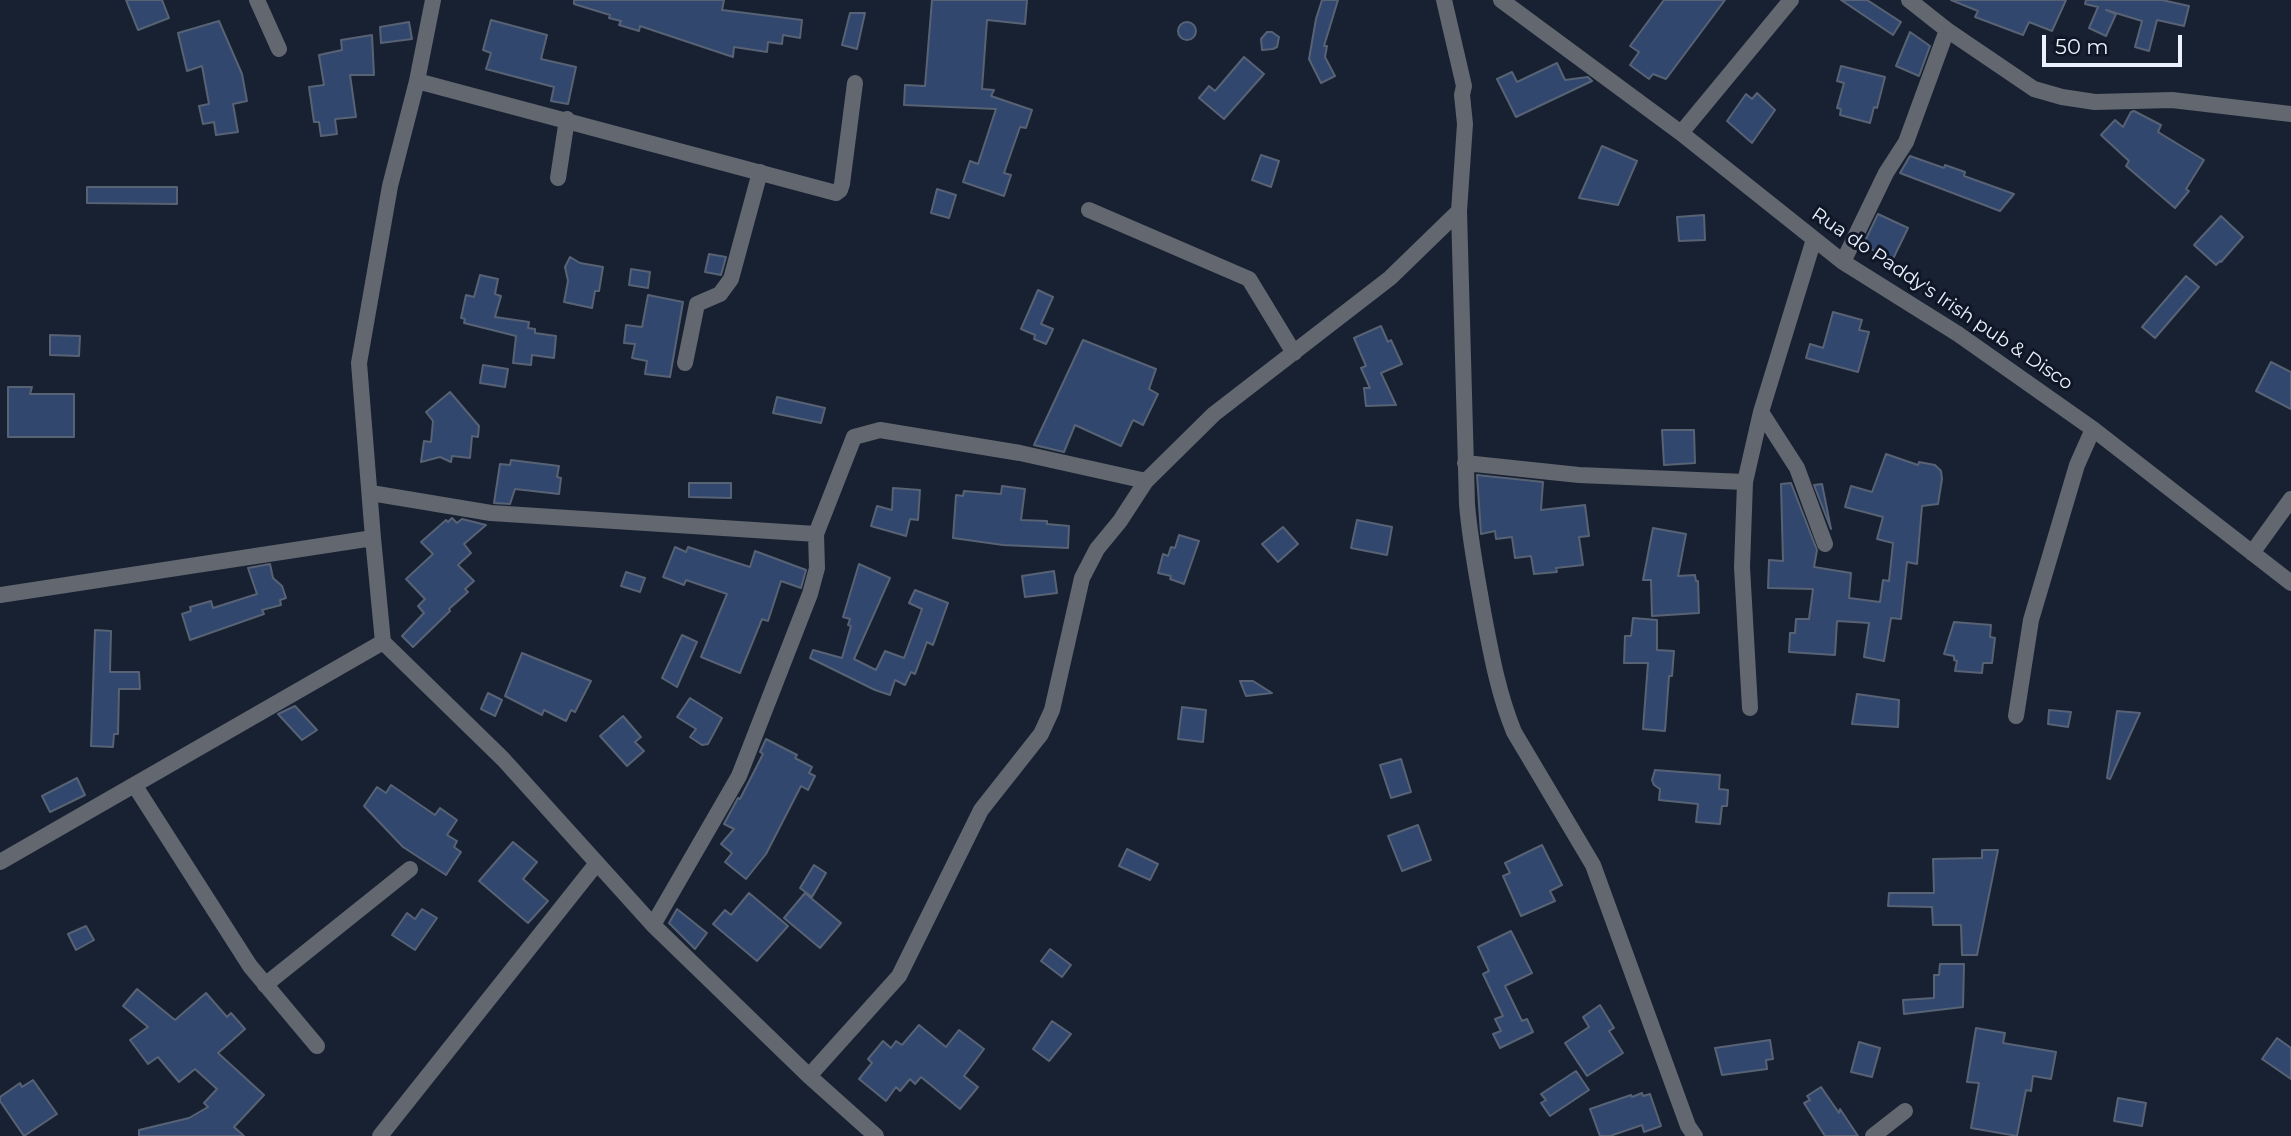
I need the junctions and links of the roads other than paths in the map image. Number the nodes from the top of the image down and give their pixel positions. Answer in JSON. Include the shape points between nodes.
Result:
{"nodes":[{"id":1,"x":257,"y":0,"type":"edge"},
{"id":2,"x":433,"y":0,"type":"edge"},
{"id":3,"x":1444,"y":0,"type":"edge"},
{"id":4,"x":1501,"y":0,"type":"edge"},
{"id":5,"x":1791,"y":0,"type":"edge"},
{"id":6,"x":1909,"y":0,"type":"edge"},
{"id":7,"x":1929,"y":6,"type":"edge"},
{"id":8,"x":1947,"y":30,"type":"junction"},
{"id":9,"x":279,"y":49,"type":"dead end"},
{"id":10,"x":416,"y":81,"type":"junction"},
{"id":11,"x":855,"y":83,"type":"dead end"},
{"id":12,"x":2291,"y":114,"type":"edge"},
{"id":13,"x":567,"y":120,"type":"junction"},
{"id":14,"x":1681,"y":133,"type":"junction"},
{"id":15,"x":760,"y":172,"type":"junction"},
{"id":16,"x":558,"y":178,"type":"dead end"},
{"id":17,"x":1089,"y":210,"type":"dead end"},
{"id":18,"x":1459,"y":211,"type":"junction"},
{"id":19,"x":1814,"y":239,"type":"junction"},
{"id":20,"x":1843,"y":261,"type":"junction"},
{"id":21,"x":1294,"y":353,"type":"junction"},
{"id":22,"x":685,"y":363,"type":"dead end"},
{"id":23,"x":1760,"y":412,"type":"junction"},
{"id":24,"x":2093,"y":429,"type":"junction"},
{"id":25,"x":1465,"y":463,"type":"junction"},
{"id":26,"x":1146,"y":481,"type":"junction"},
{"id":27,"x":1745,"y":482,"type":"junction"},
{"id":28,"x":371,"y":494,"type":"junction"},
{"id":29,"x":2291,"y":499,"type":"edge"},
{"id":30,"x":816,"y":534,"type":"junction"},
{"id":31,"x":373,"y":538,"type":"junction"},
{"id":32,"x":1825,"y":544,"type":"dead end"},
{"id":33,"x":2252,"y":553,"type":"junction"},
{"id":34,"x":2291,"y":583,"type":"edge"},
{"id":35,"x":0,"y":595,"type":"edge"},
{"id":36,"x":383,"y":642,"type":"junction"},
{"id":37,"x":1750,"y":708,"type":"dead end"},
{"id":38,"x":2016,"y":716,"type":"dead end"},
{"id":39,"x":135,"y":786,"type":"junction"},
{"id":40,"x":0,"y":862,"type":"edge"},
{"id":41,"x":597,"y":863,"type":"junction"},
{"id":42,"x":410,"y":869,"type":"dead end"},
{"id":43,"x":653,"y":925,"type":"junction"},
{"id":44,"x":265,"y":985,"type":"junction"},
{"id":45,"x":317,"y":1046,"type":"dead end"},
{"id":46,"x":809,"y":1076,"type":"junction"},
{"id":47,"x":1905,"y":1111,"type":"dead end"},
{"id":48,"x":380,"y":1136,"type":"edge"},
{"id":49,"x":876,"y":1136,"type":"edge"},
{"id":50,"x":1695,"y":1136,"type":"edge"},
{"id":51,"x":1873,"y":1136,"type":"edge"}],
"edges":[{"from":1,"to":9,"type":"street"},
{"from":2,"to":10,"type":"street"},
{"from":3,"to":18,"type":"street","via":[[1464,86]]},
{"from":4,"to":14,"type":"street","name":"Rua do Paddy's Irish pub & Disco"},
{"from":5,"to":14,"type":"street"},
{"from":6,"to":7,"type":"street"},
{"from":7,"to":8,"type":"street"},
{"from":8,"to":12,"type":"street","via":[[2034,89],[2062,97],[2095,102],[2172,100]]},
{"from":8,"to":20,"type":"street","via":[[1906,142]]},
{"from":10,"to":13,"type":"street"},
{"from":10,"to":28,"type":"street","via":[[390,186],[359,363]]},
{"from":11,"to":15,"type":"street","via":[[840,190],[836,193]]},
{"from":13,"to":15,"type":"street"},
{"from":13,"to":16,"type":"street"},
{"from":14,"to":19,"type":"street","name":"Rua do Paddy's Irish pub & Disco"},
{"from":15,"to":22,"type":"street","via":[[731,278],[720,295],[697,304]]},
{"from":17,"to":21,"type":"street","via":[[1249,279]]},
{"from":18,"to":21,"type":"street","via":[[1390,278]]},
{"from":18,"to":25,"type":"street"},
{"from":19,"to":20,"type":"street","name":"Rua do Paddy's Irish pub & Disco"},
{"from":19,"to":23,"type":"street"},
{"from":20,"to":24,"type":"street","name":"Rua do Paddy's Irish pub & Disco","via":[[1958,334]]},
{"from":21,"to":26,"type":"street","via":[[1214,414]]},
{"from":23,"to":27,"type":"street"},
{"from":23,"to":32,"type":"street","via":[[1797,467]]},
{"from":24,"to":33,"type":"street","name":"Rua do Paddy's Irish pub & Disco"},
{"from":24,"to":38,"type":"street","via":[[2077,465],[2031,620]]},
{"from":25,"to":27,"type":"street","via":[[1579,475]]},
{"from":25,"to":50,"type":"street","via":[[1470,542],[1505,709],[1532,764],[1593,865]]},
{"from":26,"to":30,"type":"street","via":[[1020,453],[880,430],[854,437]]},
{"from":26,"to":46,"type":"street","via":[[1082,578],[1052,710],[1041,734],[981,810],[899,976]]},
{"from":27,"to":37,"type":"street","via":[[1742,567]]},
{"from":28,"to":30,"type":"street","via":[[491,513]]},
{"from":28,"to":31,"type":"street"},
{"from":29,"to":33,"type":"street"},
{"from":30,"to":43,"type":"street","via":[[817,568],[810,594],[739,776]]},
{"from":31,"to":35,"type":"street"},
{"from":31,"to":36,"type":"street"},
{"from":33,"to":34,"type":"street","name":"Rua do Paddy's Irish pub & Disco"},
{"from":36,"to":39,"type":"street"},
{"from":36,"to":41,"type":"street","via":[[503,759]]},
{"from":39,"to":40,"type":"street"},
{"from":39,"to":44,"type":"street"},
{"from":41,"to":43,"type":"street"},
{"from":41,"to":48,"type":"street"},
{"from":42,"to":44,"type":"street"},
{"from":43,"to":46,"type":"street"},
{"from":44,"to":45,"type":"street"},
{"from":46,"to":49,"type":"street"},
{"from":47,"to":51,"type":"street"}]}
